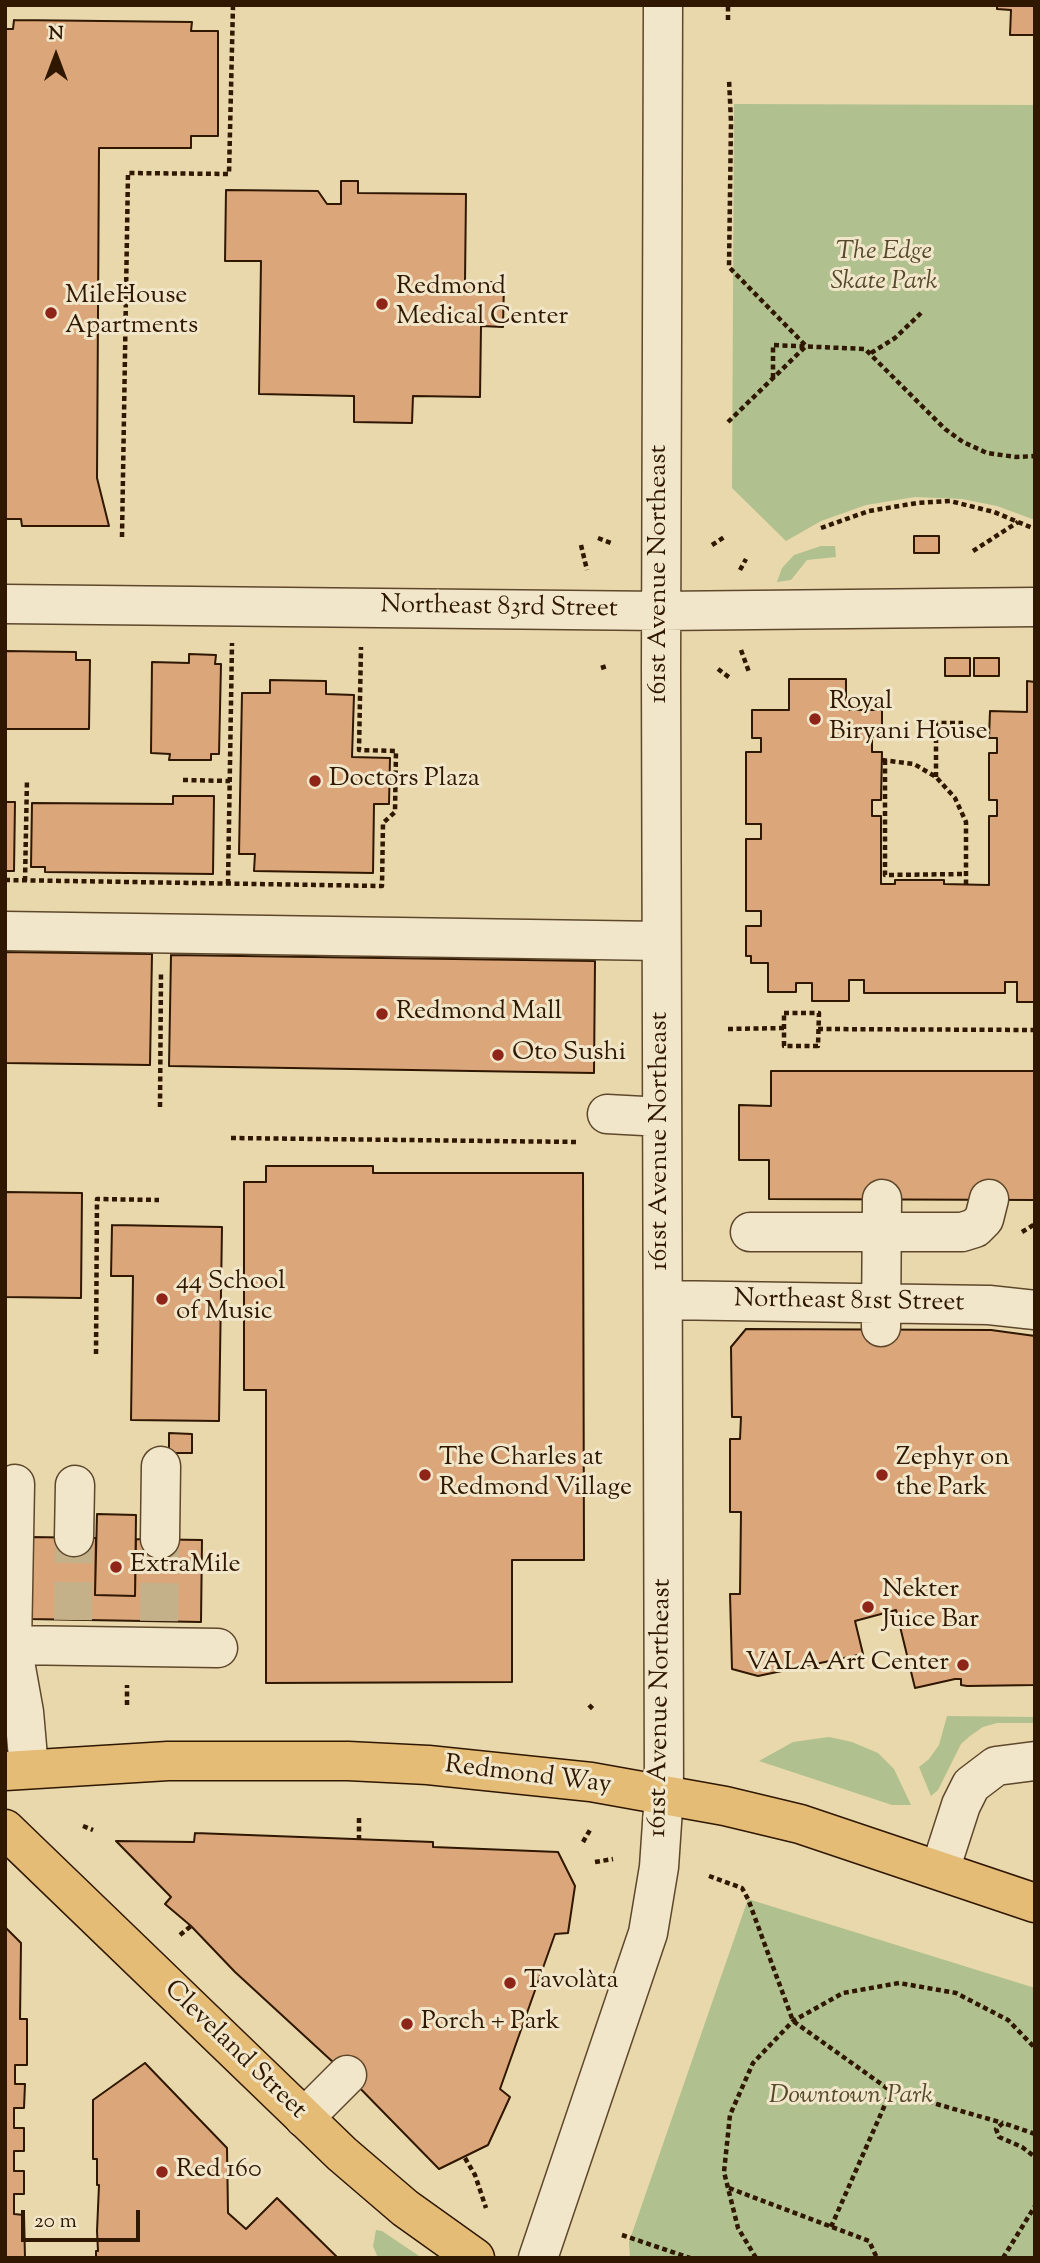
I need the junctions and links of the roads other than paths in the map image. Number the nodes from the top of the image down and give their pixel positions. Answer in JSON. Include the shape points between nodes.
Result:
{"nodes":[{"id":1,"x":663,"y":5,"type":"edge"},
{"id":2,"x":5,"y":604,"type":"edge"},
{"id":3,"x":1035,"y":607,"type":"edge"},
{"id":4,"x":661,"y":611,"type":"junction"},
{"id":5,"x":5,"y":931,"type":"edge"},
{"id":6,"x":661,"y":941,"type":"junction"},
{"id":7,"x":607,"y":1114,"type":"dead end"},
{"id":8,"x":662,"y":1116,"type":"junction"},
{"id":9,"x":989,"y":1199,"type":"dead end"},
{"id":10,"x":882,"y":1215,"type":"junction"},
{"id":11,"x":750,"y":1231,"type":"dead end"},
{"id":12,"x":663,"y":1300,"type":"junction"},
{"id":13,"x":1035,"y":1310,"type":"edge"},
{"id":14,"x":881,"y":1317,"type":"junction"},
{"id":15,"x":161,"y":1466,"type":"dead end"},
{"id":16,"x":15,"y":1484,"type":"dead end"},
{"id":17,"x":75,"y":1485,"type":"dead end"},
{"id":18,"x":74,"y":1537,"type":"tunnel mouth"},
{"id":19,"x":160,"y":1538,"type":"tunnel mouth"},
{"id":20,"x":12,"y":1645,"type":"junction"},
{"id":21,"x":218,"y":1648,"type":"dead end"},
{"id":22,"x":1035,"y":1761,"type":"edge"},
{"id":23,"x":17,"y":1770,"type":"edge"},
{"id":24,"x":664,"y":1794,"type":"junction"},
{"id":25,"x":5,"y":1829,"type":"edge"},
{"id":26,"x":940,"y":1870,"type":"junction"},
{"id":27,"x":1035,"y":1903,"type":"edge"},
{"id":28,"x":347,"y":2076,"type":"dead end"},
{"id":29,"x":304,"y":2118,"type":"junction"},
{"id":30,"x":475,"y":2258,"type":"edge"},
{"id":31,"x":538,"y":2258,"type":"edge"}],
"edges":[{"from":1,"to":4,"type":"street","name":"161st Avenue Northeast"},
{"from":2,"to":4,"type":"street","name":"Northeast 83rd Street"},
{"from":3,"to":4,"type":"street","name":"Northeast 83rd Street"},
{"from":4,"to":6,"type":"street","name":"161st Avenue Northeast"},
{"from":5,"to":6,"type":"street"},
{"from":6,"to":8,"type":"street","name":"161st Avenue Northeast"},
{"from":7,"to":8,"type":"street"},
{"from":8,"to":12,"type":"street","name":"161st Avenue Northeast"},
{"from":9,"to":10,"type":"street","via":[[984,1219],[969,1230]]},
{"from":10,"to":11,"type":"street"},
{"from":10,"to":14,"type":"street"},
{"from":12,"to":14,"type":"street","name":"Northeast 81st Street"},
{"from":12,"to":24,"type":"street","name":"161st Avenue Northeast"},
{"from":13,"to":14,"type":"street","name":"Northeast 81st Street","via":[[989,1305]]},
{"from":15,"to":19,"type":"street"},
{"from":16,"to":20,"type":"street"},
{"from":17,"to":18,"type":"street"},
{"from":20,"to":21,"type":"street","via":[[73,1633],[159,1634]]},
{"from":20,"to":23,"type":"street","via":[[24,1712]]},
{"from":22,"to":26,"type":"street","via":[[996,1766],[971,1785]]},
{"from":23,"to":24,"type":"main road","name":"Redmond Way","via":[[216,1759],[348,1761],[592,1782]]},
{"from":24,"to":26,"type":"main road","name":"Redmond Way","via":[[800,1824]]},
{"from":24,"to":31,"type":"street","name":"161st Avenue Northeast","via":[[648,1933]]},
{"from":25,"to":29,"type":"main road","name":"Cleveland Street"},
{"from":26,"to":27,"type":"main road","name":"Redmond Way"},
{"from":28,"to":29,"type":"street"},
{"from":29,"to":30,"type":"main road","name":"Cleveland Street","via":[[405,2208]]}]}
